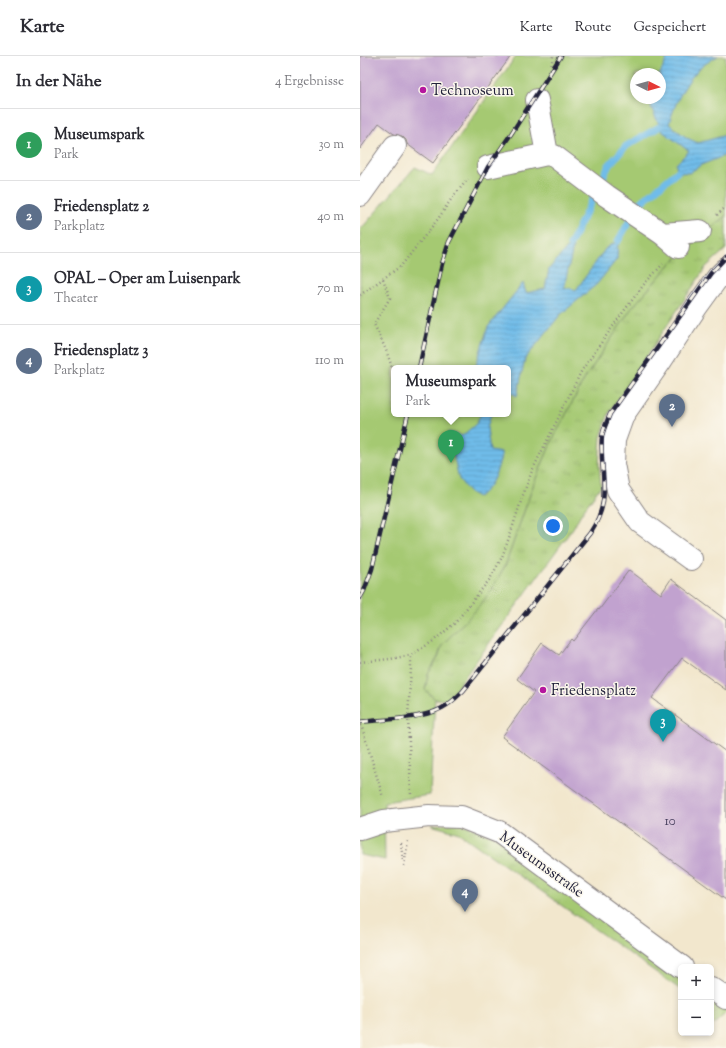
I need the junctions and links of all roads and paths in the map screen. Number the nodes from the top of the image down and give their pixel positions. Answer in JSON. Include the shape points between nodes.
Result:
{"nodes":[{"id":1,"x":537,"y":100,"type":"joint"},
{"id":2,"x":506,"y":139,"type":"dead end"},
{"id":3,"x":395,"y":146,"type":"dead end"},
{"id":4,"x":551,"y":155,"type":"junction"},
{"id":5,"x":488,"y":167,"type":"joint"},
{"id":6,"x":360,"y":195,"type":"edge"},
{"id":7,"x":726,"y":207,"type":"edge"},
{"id":8,"x":700,"y":231,"type":"joint"},
{"id":9,"x":669,"y":248,"type":"junction"},
{"id":10,"x":726,"y":269,"type":"edge"},
{"id":11,"x":383,"y":279,"type":"junction"},
{"id":12,"x":360,"y":295,"type":"edge"},
{"id":13,"x":391,"y":365,"type":"edge"},
{"id":14,"x":691,"y":559,"type":"dead end"},
{"id":15,"x":410,"y":655,"type":"junction"},
{"id":16,"x":360,"y":662,"type":"edge"},
{"id":17,"x":360,"y":720,"type":"edge"},
{"id":18,"x":405,"y":818,"type":"junction"},
{"id":19,"x":360,"y":829,"type":"edge"},
{"id":20,"x":678,"y":964,"type":"edge"}],
"edges":[{"from":1,"to":2,"type":"path"},
{"from":1,"to":4,"type":"street"},
{"from":3,"to":6,"type":"street"},
{"from":4,"to":5,"type":"street"},
{"from":4,"to":9,"type":"street","via":[[607,196]]},
{"from":5,"to":11,"type":"path","via":[[476,169],[401,266]]},
{"from":7,"to":8,"type":"path"},
{"from":8,"to":9,"type":"street"},
{"from":9,"to":15,"type":"path","via":[[582,370],[532,471],[502,557],[490,579],[455,623],[432,642]]},
{"from":10,"to":14,"type":"street","via":[[697,306],[623,415],[614,440],[613,464],[618,490],[640,522]]},
{"from":11,"to":12,"type":"path"},
{"from":11,"to":13,"type":"path","via":[[390,298],[374,324]]},
{"from":15,"to":16,"type":"path"},
{"from":15,"to":18,"type":"path","via":[[412,668]]},
{"from":17,"to":18,"type":"path","via":[[382,796]]},
{"from":18,"to":18,"type":"path","via":[[404,866]]},
{"from":18,"to":19,"type":"street","name":"Museumsstraße","via":[[384,821]]},
{"from":18,"to":20,"type":"street","name":"Museumsstraße","via":[[461,817],[499,832]]}]}
